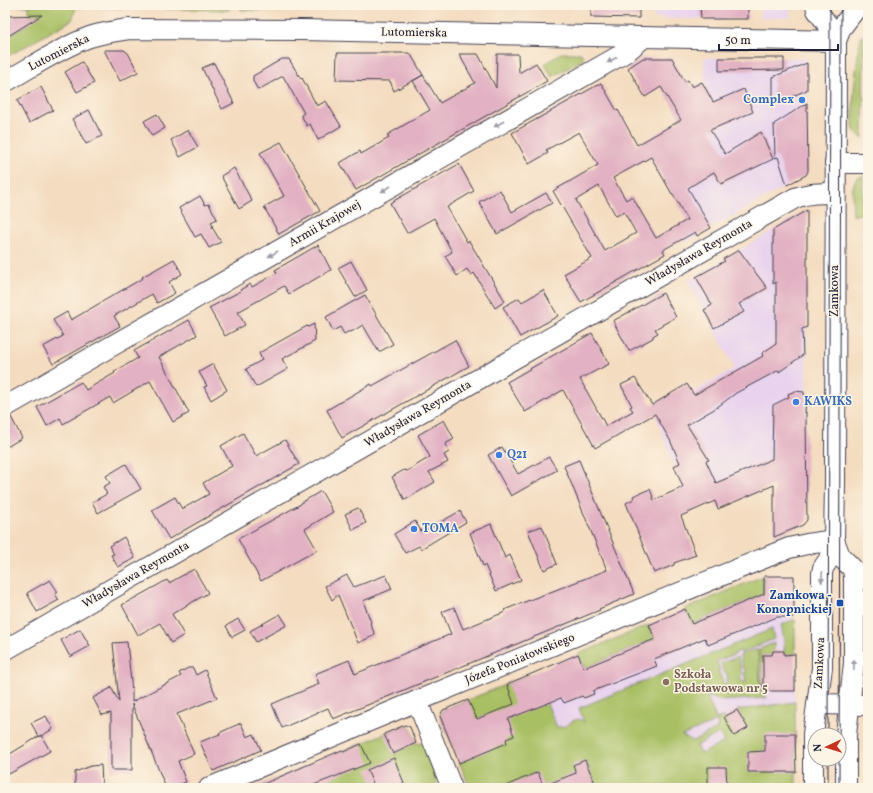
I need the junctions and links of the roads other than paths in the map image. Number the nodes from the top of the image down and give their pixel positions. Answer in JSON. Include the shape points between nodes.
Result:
{"nodes":[{"id":1,"x":816,"y":5,"type":"edge"},
{"id":2,"x":855,"y":5,"type":"edge"},
{"id":3,"x":644,"y":37,"type":"junction"},
{"id":4,"x":836,"y":41,"type":"junction"},
{"id":5,"x":5,"y":82,"type":"edge"},
{"id":6,"x":868,"y":162,"type":"edge"},
{"id":7,"x":835,"y":163,"type":"junction"},
{"id":8,"x":835,"y":193,"type":"junction"},
{"id":9,"x":5,"y":407,"type":"edge"},
{"id":10,"x":834,"y":540,"type":"junction"},
{"id":11,"x":5,"y":650,"type":"edge"},
{"id":12,"x":417,"y":701,"type":"junction"},
{"id":13,"x":817,"y":704,"type":"junction"},
{"id":14,"x":859,"y":704,"type":"edge"},
{"id":15,"x":209,"y":788,"type":"edge"},
{"id":16,"x":452,"y":788,"type":"edge"},
{"id":17,"x":813,"y":788,"type":"edge"},
{"id":18,"x":846,"y":788,"type":"edge"}],
"edges":[{"from":1,"to":4,"type":"street","name":"Zamkowa"},
{"from":2,"to":4,"type":"street","name":"Zamkowa"},
{"from":3,"to":4,"type":"street","name":"Lutomierska"},
{"from":3,"to":5,"type":"street","name":"Lutomierska","via":[[129,29],[87,38],[54,53]]},
{"from":3,"to":9,"type":"street","name":"Armii Krajowej","one_way":true,"via":[[619,56]]},
{"from":4,"to":7,"type":"street","name":"Zamkowa"},
{"from":6,"to":7,"type":"street"},
{"from":7,"to":8,"type":"street","name":"Zamkowa"},
{"from":8,"to":10,"type":"street","name":"Zamkowa"},
{"from":8,"to":11,"type":"street","name":"Władysława Reymonta","via":[[795,198]]},
{"from":10,"to":12,"type":"street","name":"Józefa Poniatowskiego","via":[[807,544],[774,554]]},
{"from":10,"to":13,"type":"street","name":"Zamkowa","one_way":true,"via":[[822,574],[822,668]]},
{"from":14,"to":10,"type":"street","name":"Zamkowa","one_way":true,"via":[[854,668],[854,574],[852,568],[840,556]]},
{"from":12,"to":15,"type":"street","name":"Józefa Poniatowskiego"},
{"from":12,"to":16,"type":"street"},
{"from":13,"to":14,"type":"street"},
{"from":13,"to":17,"type":"street","name":"Zamkowa","via":[[813,734]]},
{"from":14,"to":18,"type":"street","name":"Zamkowa","via":[[846,734]]}]}
